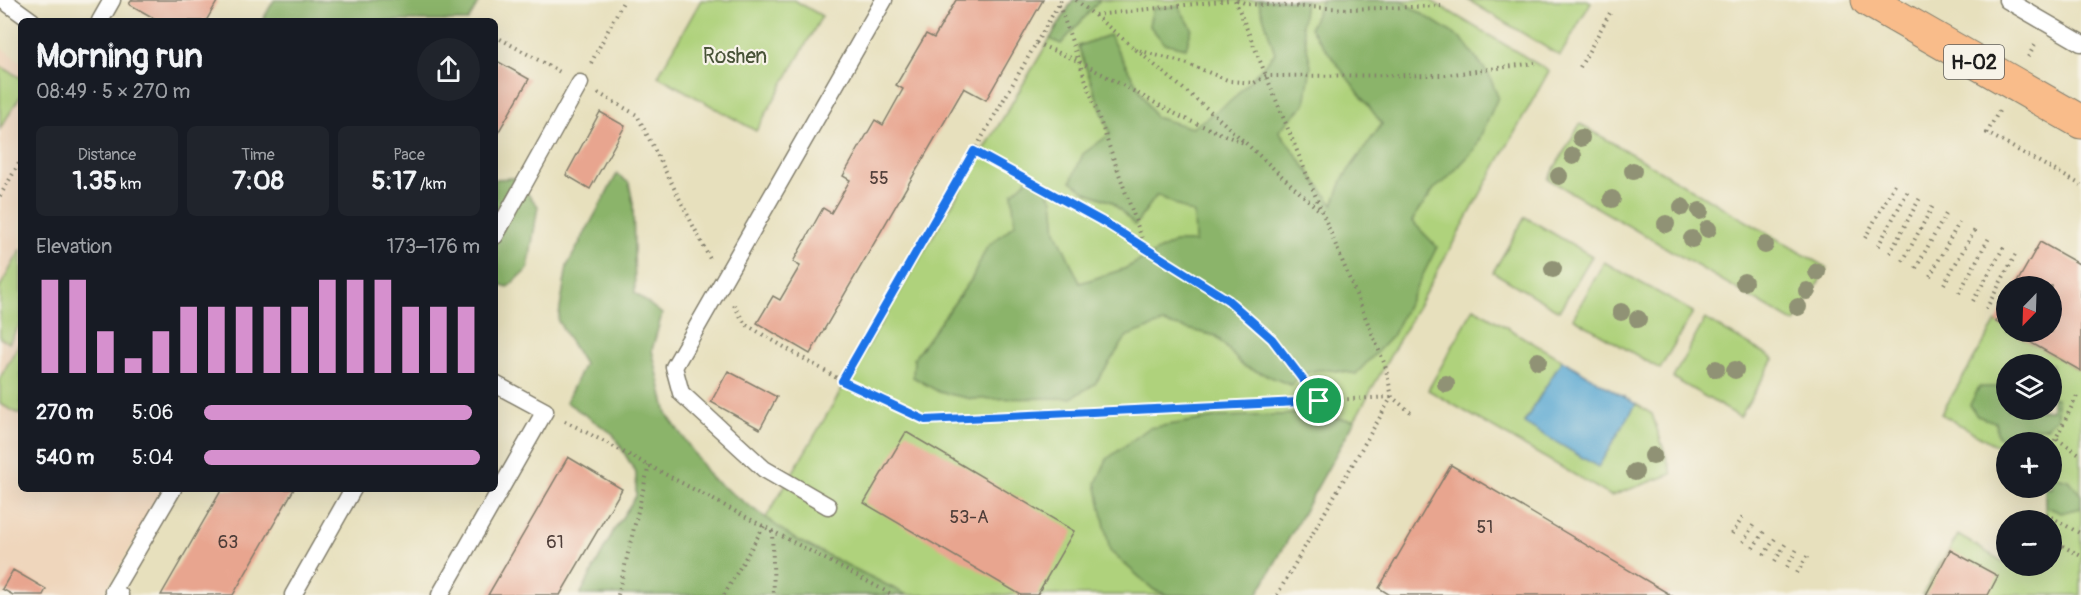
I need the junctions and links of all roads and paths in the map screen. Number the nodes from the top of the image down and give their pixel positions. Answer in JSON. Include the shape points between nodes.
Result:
{"nodes":[{"id":1,"x":5,"y":0,"type":"edge"},
{"id":2,"x":112,"y":0,"type":"edge"},
{"id":3,"x":624,"y":0,"type":"edge"},
{"id":4,"x":884,"y":0,"type":"edge"},
{"id":5,"x":1076,"y":0,"type":"edge"},
{"id":6,"x":1230,"y":0,"type":"edge"},
{"id":7,"x":1236,"y":0,"type":"edge"},
{"id":8,"x":1868,"y":0,"type":"edge"},
{"id":9,"x":2007,"y":0,"type":"edge"},
{"id":10,"x":1060,"y":2,"type":"edge"},
{"id":11,"x":1441,"y":6,"type":"dead end"},
{"id":12,"x":1610,"y":14,"type":"dead end"},
{"id":13,"x":1094,"y":16,"type":"junction"},
{"id":14,"x":29,"y":18,"type":"edge"},
{"id":15,"x":102,"y":18,"type":"edge"},
{"id":16,"x":498,"y":38,"type":"edge"},
{"id":17,"x":1036,"y":43,"type":"junction"},
{"id":18,"x":2081,"y":43,"type":"edge"},
{"id":19,"x":1134,"y":49,"type":"junction"},
{"id":20,"x":1078,"y":61,"type":"junction"},
{"id":21,"x":1535,"y":63,"type":"dead end"},
{"id":22,"x":1580,"y":67,"type":"dead end"},
{"id":23,"x":1266,"y":75,"type":"junction"},
{"id":24,"x":580,"y":83,"type":"junction"},
{"id":25,"x":2081,"y":122,"type":"edge"},
{"id":26,"x":1987,"y":133,"type":"dead end"},
{"id":27,"x":1248,"y":145,"type":"junction"},
{"id":28,"x":974,"y":151,"type":"junction"},
{"id":29,"x":18,"y":165,"type":"edge"},
{"id":30,"x":1896,"y":182,"type":"dead end"},
{"id":31,"x":2081,"y":185,"type":"edge"},
{"id":32,"x":1908,"y":189,"type":"dead end"},
{"id":33,"x":0,"y":196,"type":"edge"},
{"id":34,"x":1921,"y":196,"type":"dead end"},
{"id":35,"x":1934,"y":204,"type":"dead end"},
{"id":36,"x":1947,"y":212,"type":"dead end"},
{"id":37,"x":1323,"y":213,"type":"junction"},
{"id":38,"x":1961,"y":219,"type":"dead end"},
{"id":39,"x":1976,"y":228,"type":"dead end"},
{"id":40,"x":498,"y":231,"type":"edge"},
{"id":41,"x":1990,"y":236,"type":"dead end"},
{"id":42,"x":1864,"y":238,"type":"dead end"},
{"id":43,"x":2005,"y":244,"type":"dead end"},
{"id":44,"x":1878,"y":246,"type":"dead end"},
{"id":45,"x":1145,"y":248,"type":"junction"},
{"id":46,"x":2017,"y":252,"type":"dead end"},
{"id":47,"x":1890,"y":253,"type":"dead end"},
{"id":48,"x":1903,"y":261,"type":"dead end"},
{"id":49,"x":1917,"y":268,"type":"dead end"},
{"id":50,"x":1930,"y":276,"type":"dead end"},
{"id":51,"x":722,"y":282,"type":"junction"},
{"id":52,"x":1944,"y":284,"type":"dead end"},
{"id":53,"x":1959,"y":293,"type":"dead end"},
{"id":54,"x":1973,"y":301,"type":"dead end"},
{"id":55,"x":1986,"y":309,"type":"dead end"},
{"id":56,"x":842,"y":381,"type":"junction"},
{"id":57,"x":498,"y":386,"type":"edge"},
{"id":58,"x":2080,"y":397,"type":"edge"},
{"id":59,"x":1392,"y":398,"type":"junction"},
{"id":60,"x":1319,"y":401,"type":"junction"},
{"id":61,"x":545,"y":411,"type":"junction"},
{"id":62,"x":1414,"y":415,"type":"dead end"},
{"id":63,"x":2060,"y":432,"type":"edge"},
{"id":64,"x":2062,"y":443,"type":"edge"},
{"id":65,"x":2081,"y":455,"type":"edge"},
{"id":66,"x":649,"y":465,"type":"junction"},
{"id":67,"x":171,"y":492,"type":"edge"},
{"id":68,"x":351,"y":492,"type":"edge"},
{"id":69,"x":828,"y":506,"type":"dead end"},
{"id":70,"x":1743,"y":517,"type":"dead end"},
{"id":71,"x":2062,"y":523,"type":"edge"},
{"id":72,"x":1754,"y":524,"type":"dead end"},
{"id":73,"x":764,"y":526,"type":"junction"},
{"id":74,"x":1765,"y":530,"type":"dead end"},
{"id":75,"x":772,"y":531,"type":"junction"},
{"id":76,"x":1732,"y":534,"type":"dead end"},
{"id":77,"x":2081,"y":534,"type":"edge"},
{"id":78,"x":1776,"y":537,"type":"dead end"},
{"id":79,"x":1743,"y":542,"type":"dead end"},
{"id":80,"x":1786,"y":543,"type":"dead end"},
{"id":81,"x":2062,"y":546,"type":"edge"},
{"id":82,"x":1753,"y":548,"type":"dead end"},
{"id":83,"x":1797,"y":549,"type":"dead end"},
{"id":84,"x":1764,"y":555,"type":"dead end"},
{"id":85,"x":1808,"y":555,"type":"dead end"},
{"id":86,"x":2081,"y":556,"type":"edge"},
{"id":87,"x":1775,"y":561,"type":"dead end"},
{"id":88,"x":1786,"y":567,"type":"dead end"},
{"id":89,"x":1797,"y":573,"type":"dead end"},
{"id":90,"x":120,"y":595,"type":"edge"},
{"id":91,"x":293,"y":595,"type":"edge"},
{"id":92,"x":440,"y":595,"type":"edge"},
{"id":93,"x":618,"y":595,"type":"edge"},
{"id":94,"x":724,"y":595,"type":"edge"},
{"id":95,"x":774,"y":595,"type":"edge"},
{"id":96,"x":893,"y":595,"type":"edge"},
{"id":97,"x":1277,"y":595,"type":"edge"}],
"edges":[{"from":1,"to":14,"type":"lane"},
{"from":2,"to":15,"type":"lane"},
{"from":3,"to":24,"type":"path"},
{"from":4,"to":51,"type":"lane"},
{"from":5,"to":13,"type":"path"},
{"from":6,"to":13,"type":"path"},
{"from":7,"to":11,"type":"path","via":[[1247,4],[1349,9]]},
{"from":7,"to":23,"type":"path"},
{"from":8,"to":25,"type":"main road","number":"Н-02"},
{"from":9,"to":18,"type":"lane"},
{"from":10,"to":17,"type":"path"},
{"from":10,"to":20,"type":"path"},
{"from":12,"to":22,"type":"path"},
{"from":13,"to":19,"type":"path"},
{"from":16,"to":24,"type":"path"},
{"from":17,"to":20,"type":"path"},
{"from":17,"to":28,"type":"path"},
{"from":19,"to":23,"type":"path","via":[[1230,81],[1254,83]]},
{"from":19,"to":27,"type":"path"},
{"from":20,"to":27,"type":"path","via":[[1183,118]]},
{"from":20,"to":45,"type":"path"},
{"from":21,"to":23,"type":"path","via":[[1446,75]]},
{"from":23,"to":37,"type":"path"},
{"from":24,"to":40,"type":"lane"},
{"from":24,"to":51,"type":"path","via":[[637,115]]},
{"from":26,"to":31,"type":"path"},
{"from":27,"to":37,"type":"path"},
{"from":28,"to":45,"type":"path"},
{"from":28,"to":56,"type":"path"},
{"from":29,"to":33,"type":"path"},
{"from":30,"to":42,"type":"path"},
{"from":32,"to":44,"type":"path"},
{"from":34,"to":47,"type":"path"},
{"from":35,"to":48,"type":"path"},
{"from":36,"to":49,"type":"path"},
{"from":37,"to":59,"type":"path","via":[[1385,365]]},
{"from":38,"to":50,"type":"path"},
{"from":39,"to":52,"type":"path"},
{"from":41,"to":53,"type":"path"},
{"from":43,"to":54,"type":"path"},
{"from":45,"to":60,"type":"path","via":[[1228,300],[1272,339]]},
{"from":46,"to":55,"type":"path"},
{"from":51,"to":56,"type":"path","via":[[745,324]]},
{"from":51,"to":69,"type":"lane","via":[[674,367],[681,393],[764,469]]},
{"from":56,"to":60,"type":"path","via":[[925,420]]},
{"from":57,"to":61,"type":"lane"},
{"from":58,"to":63,"type":"path"},
{"from":59,"to":60,"type":"path"},
{"from":59,"to":62,"type":"path"},
{"from":59,"to":97,"type":"path"},
{"from":61,"to":66,"type":"path"},
{"from":61,"to":92,"type":"lane"},
{"from":64,"to":65,"type":"path"},
{"from":66,"to":73,"type":"path"},
{"from":66,"to":93,"type":"path"},
{"from":67,"to":90,"type":"lane","via":[[113,591]]},
{"from":68,"to":91,"type":"lane"},
{"from":70,"to":76,"type":"path"},
{"from":71,"to":77,"type":"path"},
{"from":72,"to":79,"type":"path"},
{"from":73,"to":75,"type":"path"},
{"from":73,"to":94,"type":"path"},
{"from":74,"to":82,"type":"path"},
{"from":75,"to":95,"type":"path"},
{"from":75,"to":96,"type":"path"},
{"from":78,"to":84,"type":"path"},
{"from":80,"to":87,"type":"path"},
{"from":81,"to":86,"type":"path"},
{"from":83,"to":88,"type":"path"},
{"from":85,"to":89,"type":"path"}]}
